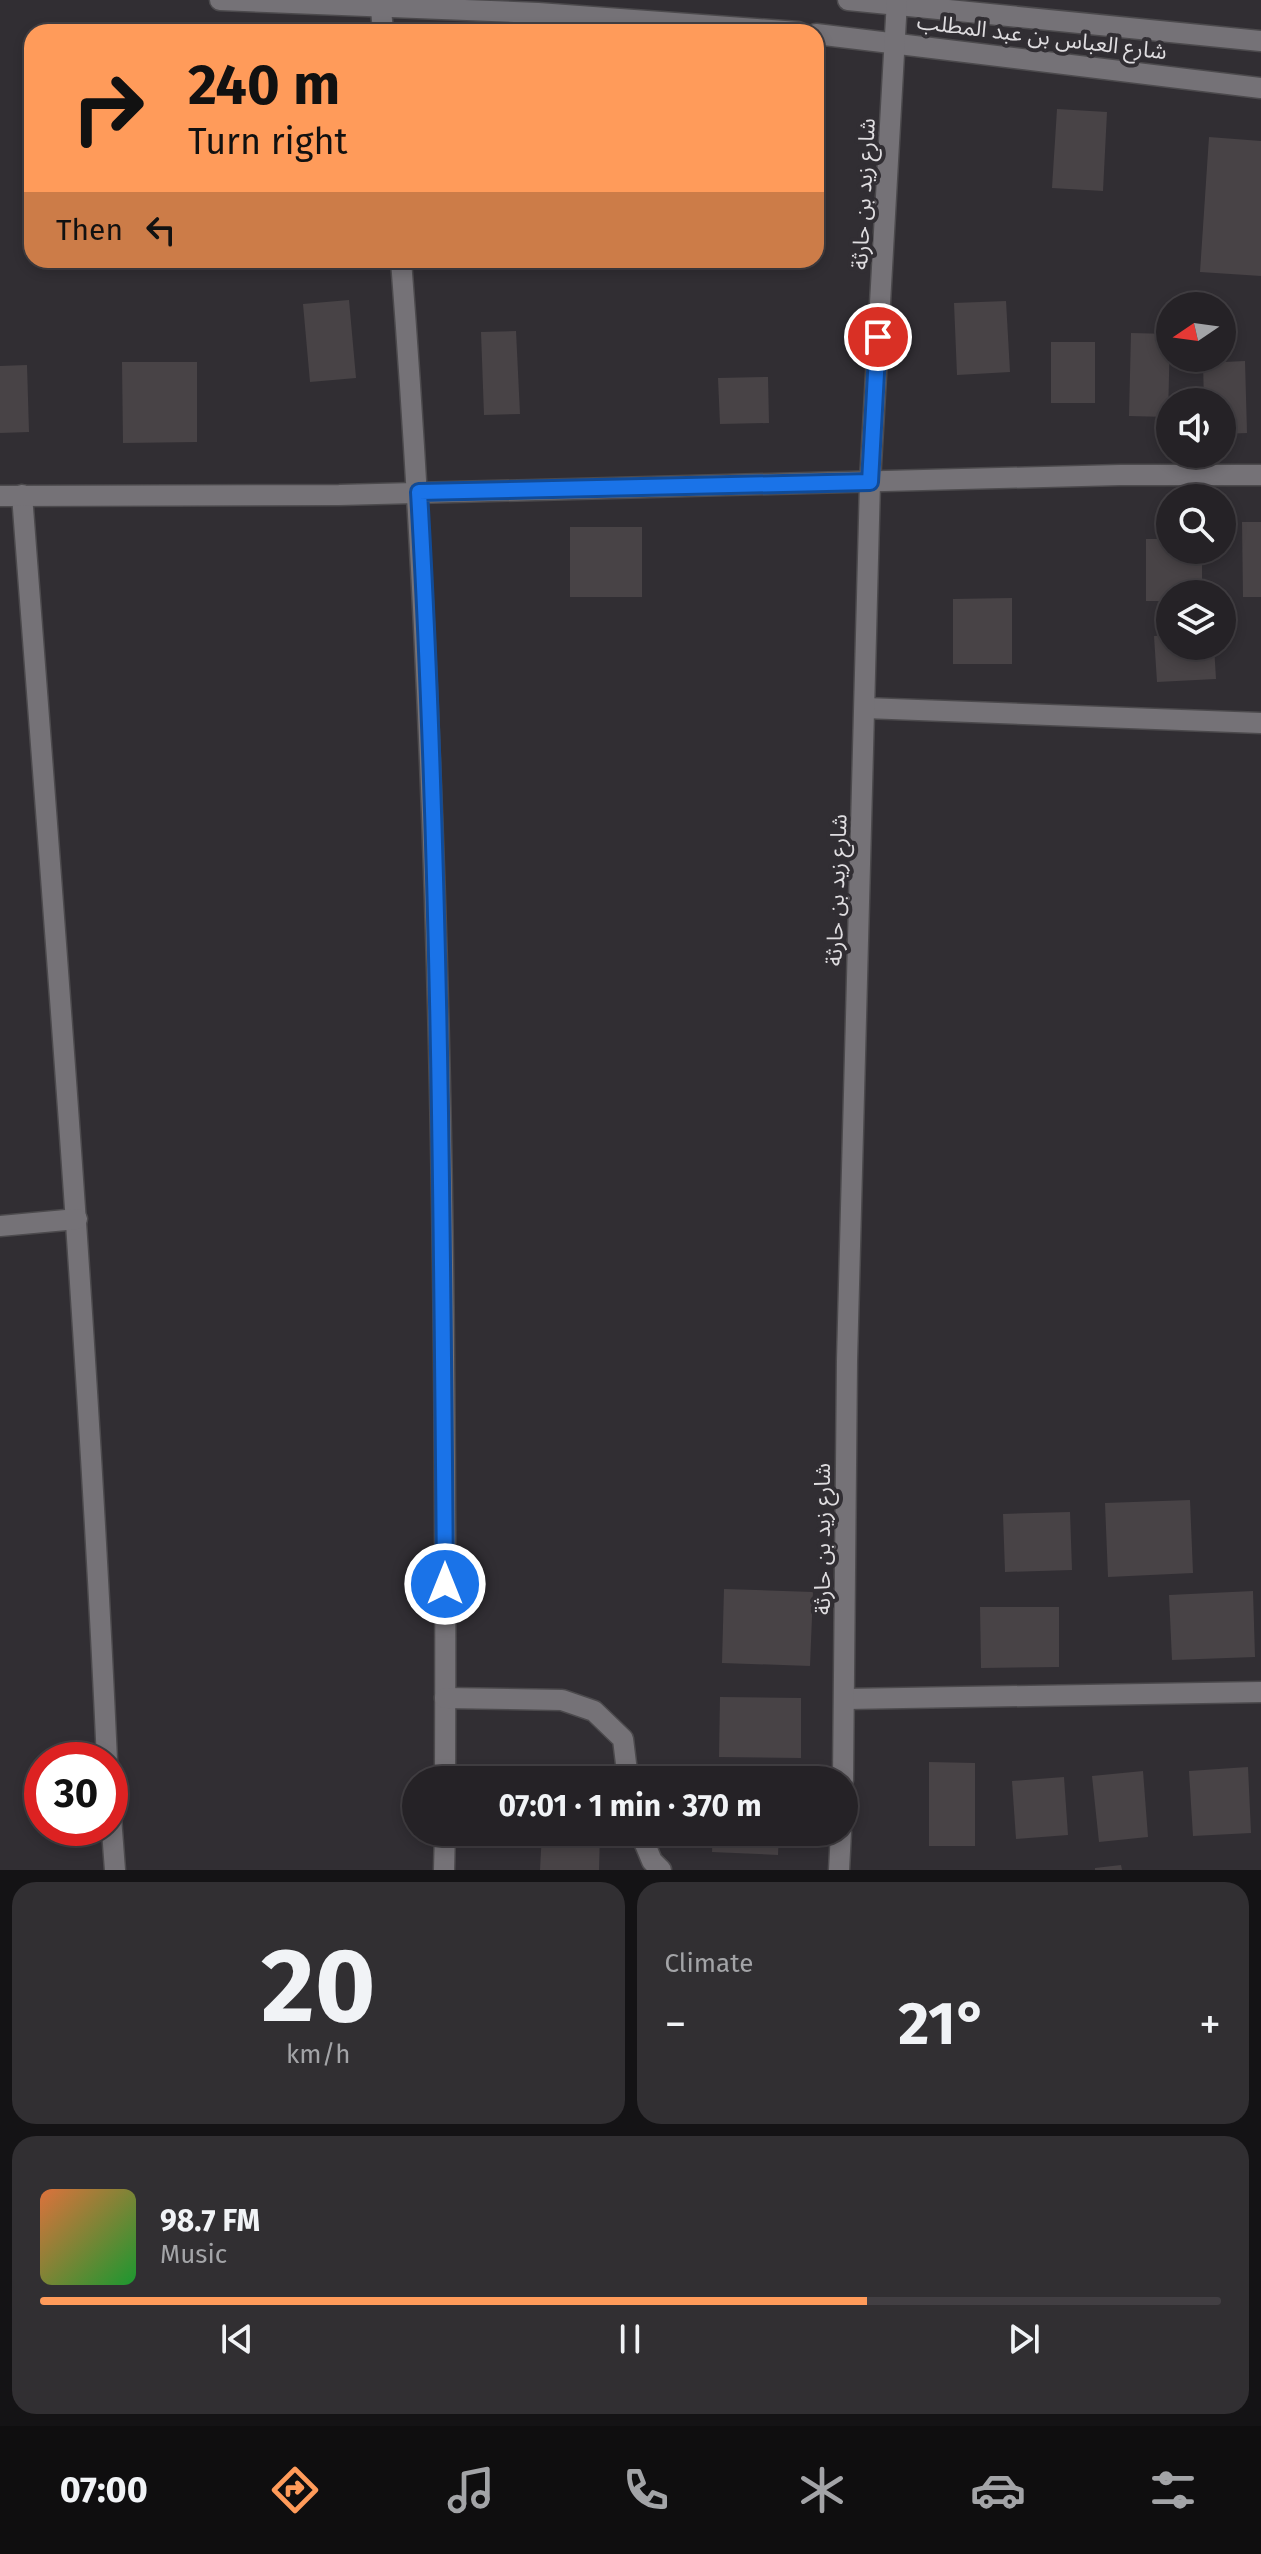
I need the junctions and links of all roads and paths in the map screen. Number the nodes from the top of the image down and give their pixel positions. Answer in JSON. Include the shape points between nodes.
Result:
{"nodes":[{"id":1,"x":220,"y":0,"type":"edge"},
{"id":2,"x":848,"y":0,"type":"edge"},
{"id":3,"x":897,"y":1,"type":"edge"},
{"id":4,"x":381,"y":9,"type":"junction"},
{"id":5,"x":382,"y":24,"type":"edge"},
{"id":6,"x":689,"y":24,"type":"edge"},
{"id":7,"x":824,"y":35,"type":"edge"},
{"id":8,"x":1261,"y":41,"type":"edge"},
{"id":9,"x":896,"y":43,"type":"junction"},
{"id":10,"x":1261,"y":88,"type":"edge"},
{"id":11,"x":402,"y":268,"type":"edge"},
{"id":12,"x":1261,"y":475,"type":"edge"},
{"id":13,"x":870,"y":482,"type":"junction"},
{"id":14,"x":419,"y":492,"type":"junction"},
{"id":15,"x":22,"y":495,"type":"junction"},
{"id":16,"x":0,"y":496,"type":"edge"},
{"id":17,"x":865,"y":708,"type":"junction"},
{"id":18,"x":1261,"y":723,"type":"edge"},
{"id":19,"x":77,"y":1219,"type":"junction"},
{"id":20,"x":0,"y":1226,"type":"edge"},
{"id":21,"x":1261,"y":1692,"type":"edge"},
{"id":22,"x":445,"y":1698,"type":"junction"},
{"id":23,"x":846,"y":1699,"type":"junction"},
{"id":24,"x":106,"y":1742,"type":"edge"},
{"id":25,"x":445,"y":1766,"type":"edge"},
{"id":26,"x":626,"y":1766,"type":"edge"},
{"id":27,"x":844,"y":1766,"type":"edge"},
{"id":28,"x":113,"y":1846,"type":"edge"},
{"id":29,"x":445,"y":1846,"type":"edge"},
{"id":30,"x":646,"y":1846,"type":"edge"},
{"id":31,"x":840,"y":1846,"type":"edge"},
{"id":32,"x":115,"y":1870,"type":"edge"},
{"id":33,"x":444,"y":1870,"type":"edge"},
{"id":34,"x":661,"y":1870,"type":"edge"},
{"id":35,"x":839,"y":1870,"type":"edge"}],
"edges":[{"from":1,"to":4,"type":"street"},
{"from":2,"to":3,"type":"street","name":"شارع العباس بن عبد المطلب"},
{"from":3,"to":8,"type":"street","name":"شارع العباس بن عبد المطلب"},
{"from":3,"to":9,"type":"street","name":"شارع زيد بن حارثة"},
{"from":4,"to":5,"type":"street"},
{"from":4,"to":6,"type":"street"},
{"from":7,"to":9,"type":"street","name":"شارع العباس بن عبد المطلب"},
{"from":9,"to":10,"type":"street","name":"شارع العباس بن عبد المطلب"},
{"from":9,"to":13,"type":"street","name":"شارع زيد بن حارثة"},
{"from":11,"to":14,"type":"street"},
{"from":12,"to":13,"type":"street"},
{"from":13,"to":14,"type":"street"},
{"from":13,"to":17,"type":"street","name":"شارع زيد بن حارثة"},
{"from":14,"to":15,"type":"street"},
{"from":14,"to":22,"type":"street","via":[[428,656],[443,1317]]},
{"from":15,"to":16,"type":"street"},
{"from":15,"to":19,"type":"street"},
{"from":17,"to":18,"type":"street"},
{"from":17,"to":23,"type":"street","name":"شارع زيد بن حارثة","via":[[847,1361]]},
{"from":19,"to":20,"type":"street"},
{"from":19,"to":24,"type":"street"},
{"from":21,"to":23,"type":"street"},
{"from":22,"to":25,"type":"street"},
{"from":22,"to":26,"type":"street","via":[[562,1700],[594,1711],[623,1739]]},
{"from":23,"to":27,"type":"street","name":"شارع زيد بن حارثة"},
{"from":28,"to":32,"type":"street"},
{"from":29,"to":33,"type":"street"},
{"from":30,"to":34,"type":"street"},
{"from":31,"to":35,"type":"street"}]}
